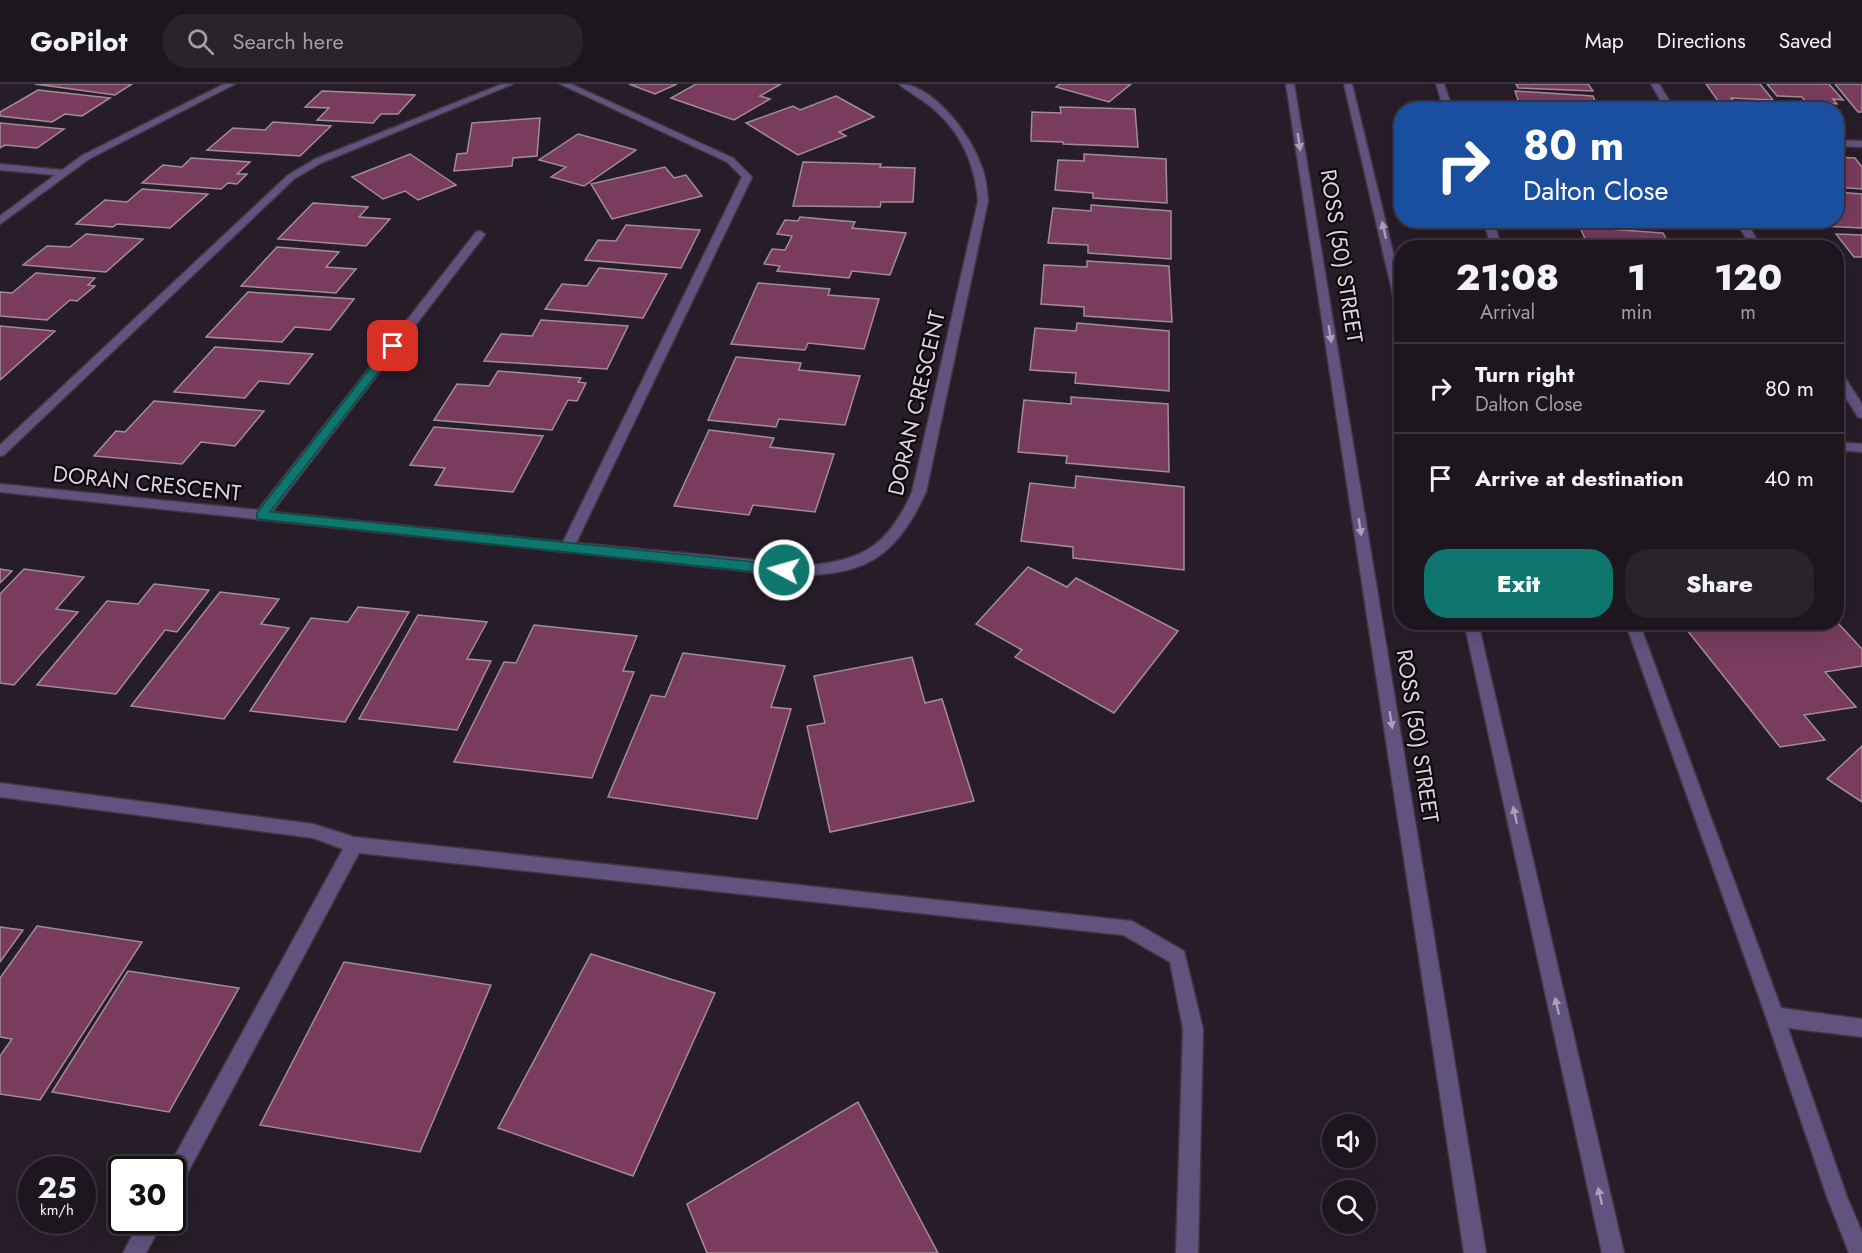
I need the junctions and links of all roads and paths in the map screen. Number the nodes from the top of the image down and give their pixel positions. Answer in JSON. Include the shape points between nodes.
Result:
{"nodes":[{"id":1,"x":231,"y":84,"type":"edge"},
{"id":2,"x":509,"y":84,"type":"edge"},
{"id":3,"x":564,"y":84,"type":"edge"},
{"id":4,"x":1290,"y":84,"type":"edge"},
{"id":5,"x":1348,"y":84,"type":"edge"},
{"id":6,"x":1440,"y":84,"type":"edge"},
{"id":7,"x":1655,"y":84,"type":"edge"},
{"id":8,"x":907,"y":85,"type":"edge"},
{"id":9,"x":1446,"y":102,"type":"edge"},
{"id":10,"x":1666,"y":102,"type":"edge"},
{"id":11,"x":1844,"y":143,"type":"edge"},
{"id":12,"x":1862,"y":144,"type":"edge"},
{"id":13,"x":0,"y":167,"type":"edge"},
{"id":14,"x":62,"y":173,"type":"junction"},
{"id":15,"x":0,"y":221,"type":"edge"},
{"id":16,"x":480,"y":234,"type":"dead end"},
{"id":17,"x":1394,"y":278,"type":"edge"},
{"id":18,"x":1844,"y":386,"type":"edge"},
{"id":19,"x":1862,"y":414,"type":"edge"},
{"id":20,"x":1844,"y":447,"type":"edge"},
{"id":21,"x":1862,"y":448,"type":"edge"},
{"id":22,"x":0,"y":452,"type":"edge"},
{"id":23,"x":0,"y":488,"type":"edge"},
{"id":24,"x":261,"y":516,"type":"junction"},
{"id":25,"x":568,"y":546,"type":"junction"},
{"id":26,"x":1473,"y":630,"type":"edge"},
{"id":27,"x":1635,"y":630,"type":"edge"},
{"id":28,"x":0,"y":790,"type":"edge"},
{"id":29,"x":354,"y":845,"type":"junction"},
{"id":30,"x":1775,"y":1017,"type":"junction"},
{"id":31,"x":1862,"y":1028,"type":"edge"},
{"id":32,"x":186,"y":1156,"type":"edge"},
{"id":33,"x":145,"y":1234,"type":"edge"},
{"id":34,"x":134,"y":1253,"type":"edge"},
{"id":35,"x":1187,"y":1253,"type":"edge"},
{"id":36,"x":1475,"y":1253,"type":"edge"},
{"id":37,"x":1612,"y":1253,"type":"edge"},
{"id":38,"x":1860,"y":1253,"type":"edge"}],
"edges":[{"from":1,"to":14,"type":"street","via":[[114,141]]},
{"from":2,"to":22,"type":"street","via":[[318,161],[291,177]]},
{"from":3,"to":25,"type":"street","via":[[730,160],[747,177]]},
{"from":4,"to":36,"type":"street","name":"ROSS (50) STREET","one_way":true},
{"from":17,"to":5,"type":"street","name":"ROSS (50) STREET","one_way":true},
{"from":6,"to":9,"type":"street"},
{"from":7,"to":10,"type":"street"},
{"from":8,"to":25,"type":"street","name":"DORAN CRESCENT","via":[[962,134],[980,169],[983,201],[919,492],[897,535],[876,553],[852,565],[806,571]]},
{"from":11,"to":12,"type":"street"},
{"from":13,"to":14,"type":"street"},
{"from":14,"to":15,"type":"street"},
{"from":16,"to":24,"type":"street"},
{"from":18,"to":19,"type":"street"},
{"from":20,"to":21,"type":"street"},
{"from":23,"to":24,"type":"street","name":"DORAN CRESCENT"},
{"from":24,"to":25,"type":"street","name":"DORAN CRESCENT"},
{"from":37,"to":26,"type":"street","one_way":true},
{"from":27,"to":30,"type":"street"},
{"from":28,"to":29,"type":"street","via":[[313,831]]},
{"from":29,"to":32,"type":"street"},
{"from":29,"to":35,"type":"street","via":[[1126,927],[1178,957],[1193,1029]]},
{"from":30,"to":31,"type":"street"},
{"from":30,"to":38,"type":"street"},
{"from":33,"to":34,"type":"street"}]}
